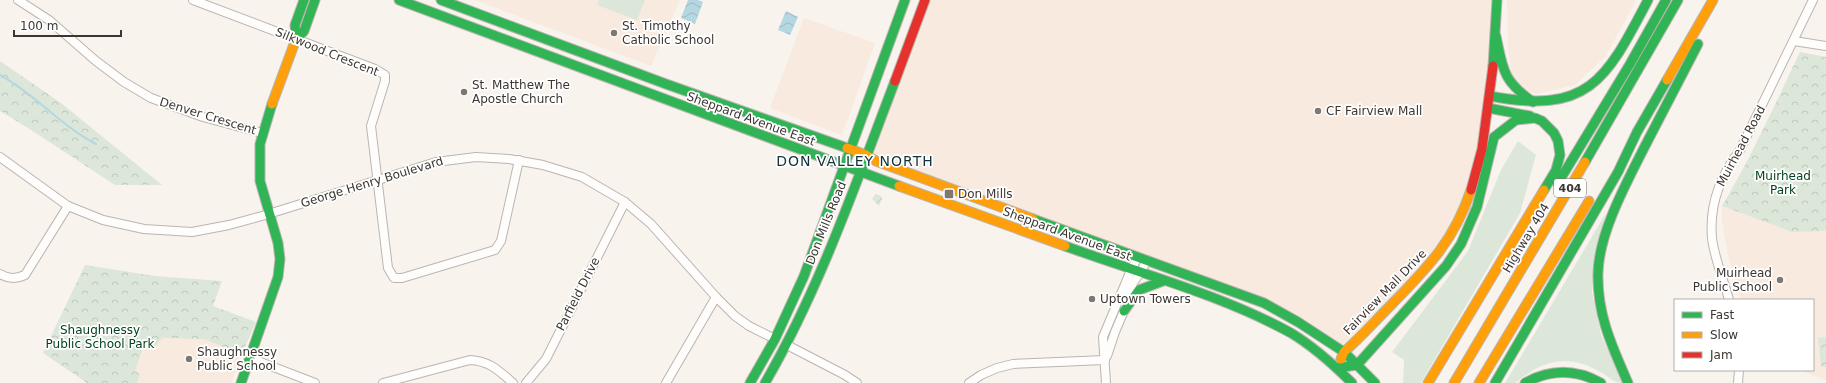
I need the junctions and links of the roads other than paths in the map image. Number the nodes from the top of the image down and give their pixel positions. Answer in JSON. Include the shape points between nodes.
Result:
{"nodes":[{"id":1,"x":18,"y":0,"type":"edge"},
{"id":2,"x":193,"y":0,"type":"edge"},
{"id":3,"x":304,"y":0,"type":"edge"},
{"id":4,"x":315,"y":0,"type":"edge"},
{"id":5,"x":399,"y":0,"type":"edge"},
{"id":6,"x":442,"y":0,"type":"edge"},
{"id":7,"x":905,"y":0,"type":"edge"},
{"id":8,"x":925,"y":0,"type":"edge"},
{"id":9,"x":1497,"y":0,"type":"edge"},
{"id":10,"x":1648,"y":0,"type":"edge"},
{"id":11,"x":1666,"y":0,"type":"edge"},
{"id":12,"x":1678,"y":0,"type":"edge"},
{"id":13,"x":1713,"y":0,"type":"edge"},
{"id":14,"x":1813,"y":0,"type":"edge"},
{"id":15,"x":1496,"y":36,"type":"junction"},
{"id":16,"x":296,"y":39,"type":"junction"},
{"id":17,"x":1794,"y":41,"type":"junction"},
{"id":18,"x":1826,"y":46,"type":"edge"},
{"id":19,"x":1490,"y":96,"type":"junction"},
{"id":20,"x":1533,"y":102,"type":"junction"},
{"id":21,"x":1488,"y":108,"type":"junction"},
{"id":22,"x":1535,"y":118,"type":"junction"},
{"id":23,"x":1636,"y":132,"type":"junction"},
{"id":24,"x":262,"y":133,"type":"junction"},
{"id":25,"x":851,"y":150,"type":"junction"},
{"id":26,"x":866,"y":155,"type":"junction"},
{"id":27,"x":0,"y":157,"type":"edge"},
{"id":28,"x":519,"y":160,"type":"junction"},
{"id":29,"x":845,"y":166,"type":"junction"},
{"id":30,"x":1610,"y":166,"type":"dead end"},
{"id":31,"x":860,"y":172,"type":"junction"},
{"id":32,"x":378,"y":179,"type":"junction"},
{"id":33,"x":1594,"y":194,"type":"dead end"},
{"id":34,"x":625,"y":202,"type":"junction"},
{"id":35,"x":68,"y":206,"type":"junction"},
{"id":36,"x":270,"y":213,"type":"junction"},
{"id":37,"x":1142,"y":258,"type":"junction"},
{"id":38,"x":1131,"y":270,"type":"junction"},
{"id":39,"x":1140,"y":273,"type":"junction"},
{"id":40,"x":0,"y":274,"type":"edge"},
{"id":41,"x":1164,"y":281,"type":"junction"},
{"id":42,"x":716,"y":297,"type":"junction"},
{"id":43,"x":1729,"y":299,"type":"edge"},
{"id":44,"x":1124,"y":311,"type":"junction"},
{"id":45,"x":775,"y":339,"type":"junction"},
{"id":46,"x":787,"y":345,"type":"junction"},
{"id":47,"x":1344,"y":352,"type":"junction"},
{"id":48,"x":250,"y":358,"type":"junction"},
{"id":49,"x":1105,"y":360,"type":"junction"},
{"id":50,"x":1357,"y":365,"type":"junction"},
{"id":51,"x":1337,"y":368,"type":"junction"},
{"id":52,"x":1739,"y":371,"type":"edge"},
{"id":53,"x":974,"y":382,"type":"edge"},
{"id":54,"x":241,"y":383,"type":"edge"},
{"id":55,"x":315,"y":383,"type":"edge"},
{"id":56,"x":383,"y":383,"type":"edge"},
{"id":57,"x":513,"y":383,"type":"edge"},
{"id":58,"x":526,"y":383,"type":"edge"},
{"id":59,"x":666,"y":383,"type":"edge"},
{"id":60,"x":750,"y":383,"type":"edge"},
{"id":61,"x":765,"y":383,"type":"edge"},
{"id":62,"x":857,"y":383,"type":"edge"},
{"id":63,"x":1106,"y":383,"type":"edge"},
{"id":64,"x":1352,"y":383,"type":"edge"},
{"id":65,"x":1375,"y":383,"type":"edge"},
{"id":66,"x":1428,"y":383,"type":"edge"},
{"id":67,"x":1434,"y":383,"type":"edge"},
{"id":68,"x":1454,"y":383,"type":"edge"},
{"id":69,"x":1479,"y":383,"type":"edge"},
{"id":70,"x":1495,"y":383,"type":"edge"},
{"id":71,"x":1525,"y":383,"type":"edge"},
{"id":72,"x":1601,"y":383,"type":"edge"},
{"id":73,"x":1628,"y":383,"type":"edge"},
{"id":74,"x":1738,"y":383,"type":"edge"}],
"edges":[{"from":1,"to":24,"type":"street","name":"Denver Crescent","via":[[49,20],[101,65],[151,98],[203,117]]},
{"from":2,"to":16,"type":"street","name":"Silkwood Crescent"},
{"from":3,"to":16,"type":"main road","via":[[294,27]]},
{"from":4,"to":16,"type":"main road","via":[[304,31]]},
{"from":5,"to":29,"type":"main road","name":"Sheppard Avenue East"},
{"from":6,"to":25,"type":"main road","name":"Sheppard Avenue East"},
{"from":7,"to":25,"type":"main road","name":"Don Mills Road"},
{"from":8,"to":26,"type":"main road","name":"Don Mills Road"},
{"from":9,"to":15,"type":"main road","name":"Fairview Mall Drive"},
{"from":10,"to":20,"type":"main road","via":[[1617,57],[1600,79],[1581,93],[1558,100]]},
{"from":11,"to":67,"type":"main road","via":[[1630,64]]},
{"from":12,"to":68,"type":"main road","name":"Highway 404","number":"404"},
{"from":13,"to":23,"type":"main road","number":"404"},
{"from":13,"to":73,"type":"main road","via":[[1697,46],[1618,200],[1602,249],[1598,273],[1602,312],[1607,336]]},
{"from":14,"to":17,"type":"street","name":"Muirhead Road"},
{"from":15,"to":19,"type":"main road","name":"Fairview Mall Drive"},
{"from":15,"to":20,"type":"main road","via":[[1505,77],[1513,88]]},
{"from":16,"to":24,"type":"main road"},
{"from":16,"to":32,"type":"street","name":"Silkwood Crescent","via":[[384,75],[385,81],[371,126]]},
{"from":17,"to":18,"type":"street"},
{"from":17,"to":43,"type":"street","name":"Muirhead Road","via":[[1740,150],[1729,164],[1717,189],[1713,206],[1712,238]]},
{"from":19,"to":20,"type":"main road"},
{"from":19,"to":21,"type":"main road","name":"Fairview Mall Drive"},
{"from":21,"to":22,"type":"main road"},
{"from":21,"to":47,"type":"main road","name":"Fairview Mall Drive","via":[[1470,194],[1454,232],[1429,268]]},
{"from":22,"to":50,"type":"main road","via":[[1516,120],[1494,137],[1477,207],[1461,244],[1446,266]]},
{"from":22,"to":66,"type":"main road","via":[[1542,121],[1558,141],[1560,155],[1556,170]]},
{"from":23,"to":30,"type":"main road","number":"404"},
{"from":23,"to":70,"type":"main road","number":"404","via":[[1618,172]]},
{"from":24,"to":36,"type":"main road","via":[[259,156],[260,181]]},
{"from":25,"to":26,"type":"main road","name":"Sheppard Avenue East"},
{"from":25,"to":29,"type":"main road","name":"Don Mills Road"},
{"from":26,"to":31,"type":"main road","name":"Don Mills Road"},
{"from":26,"to":37,"type":"main road","name":"Sheppard Avenue East","via":[[876,161]]},
{"from":27,"to":35,"type":"street","name":"George Henry Boulevard"},
{"from":28,"to":32,"type":"street","name":"George Henry Boulevard","via":[[460,158],[412,168]]},
{"from":28,"to":32,"type":"street","via":[[499,246],[495,250],[402,278],[394,278],[389,272]]},
{"from":28,"to":34,"type":"street","name":"George Henry Boulevard","via":[[543,164],[582,177]]},
{"from":29,"to":31,"type":"main road","name":"Sheppard Avenue East"},
{"from":29,"to":45,"type":"main road","name":"Don Mills Road","via":[[804,276]]},
{"from":31,"to":38,"type":"main road","name":"Sheppard Avenue East"},
{"from":31,"to":46,"type":"main road","name":"Don Mills Road","via":[[840,226]]},
{"from":32,"to":36,"type":"street","name":"George Henry Boulevard"},
{"from":33,"to":69,"type":"main road","number":"404"},
{"from":34,"to":42,"type":"street","name":"George Henry Boulevard","via":[[651,224]]},
{"from":34,"to":58,"type":"street","name":"Parfield Drive","via":[[546,359]]},
{"from":35,"to":36,"type":"street","name":"George Henry Boulevard","via":[[103,220],[144,229],[192,232]]},
{"from":35,"to":40,"type":"street","via":[[25,275],[8,278]]},
{"from":36,"to":48,"type":"main road","via":[[280,259],[278,277]]},
{"from":37,"to":38,"type":"street"},
{"from":37,"to":39,"type":"street"},
{"from":37,"to":47,"type":"main road","name":"Sheppard Avenue East","via":[[1264,303]]},
{"from":38,"to":39,"type":"main road","name":"Sheppard Avenue East"},
{"from":38,"to":49,"type":"street","via":[[1103,337]]},
{"from":39,"to":41,"type":"main road","name":"Sheppard Avenue East"},
{"from":39,"to":44,"type":"street","via":[[1133,283]]},
{"from":41,"to":44,"type":"main road","via":[[1139,289]]},
{"from":41,"to":51,"type":"main road","name":"Sheppard Avenue East","via":[[1220,300],[1292,334]]},
{"from":42,"to":45,"type":"street","name":"George Henry Boulevard","via":[[749,326]]},
{"from":42,"to":59,"type":"street"},
{"from":44,"to":49,"type":"street"},
{"from":45,"to":60,"type":"main road","name":"Don Mills Road"},
{"from":46,"to":61,"type":"main road","name":"Don Mills Road"},
{"from":46,"to":62,"type":"street"},
{"from":47,"to":50,"type":"main road","name":"Sheppard Avenue East"},
{"from":47,"to":51,"type":"main road","name":"Fairview Mall Drive"},
{"from":48,"to":54,"type":"main road"},
{"from":48,"to":55,"type":"street"},
{"from":49,"to":53,"type":"street","via":[[1013,364],[997,368]]},
{"from":49,"to":63,"type":"street"},
{"from":50,"to":51,"type":"main road"},
{"from":50,"to":65,"type":"main road","name":"Sheppard Avenue East"},
{"from":51,"to":64,"type":"main road","name":"Sheppard Avenue East"},
{"from":52,"to":74,"type":"street"},
{"from":56,"to":57,"type":"street","via":[[470,360],[492,365]]},
{"from":71,"to":72,"type":"main road","via":[[1532,378],[1561,371],[1579,373]]}]}
